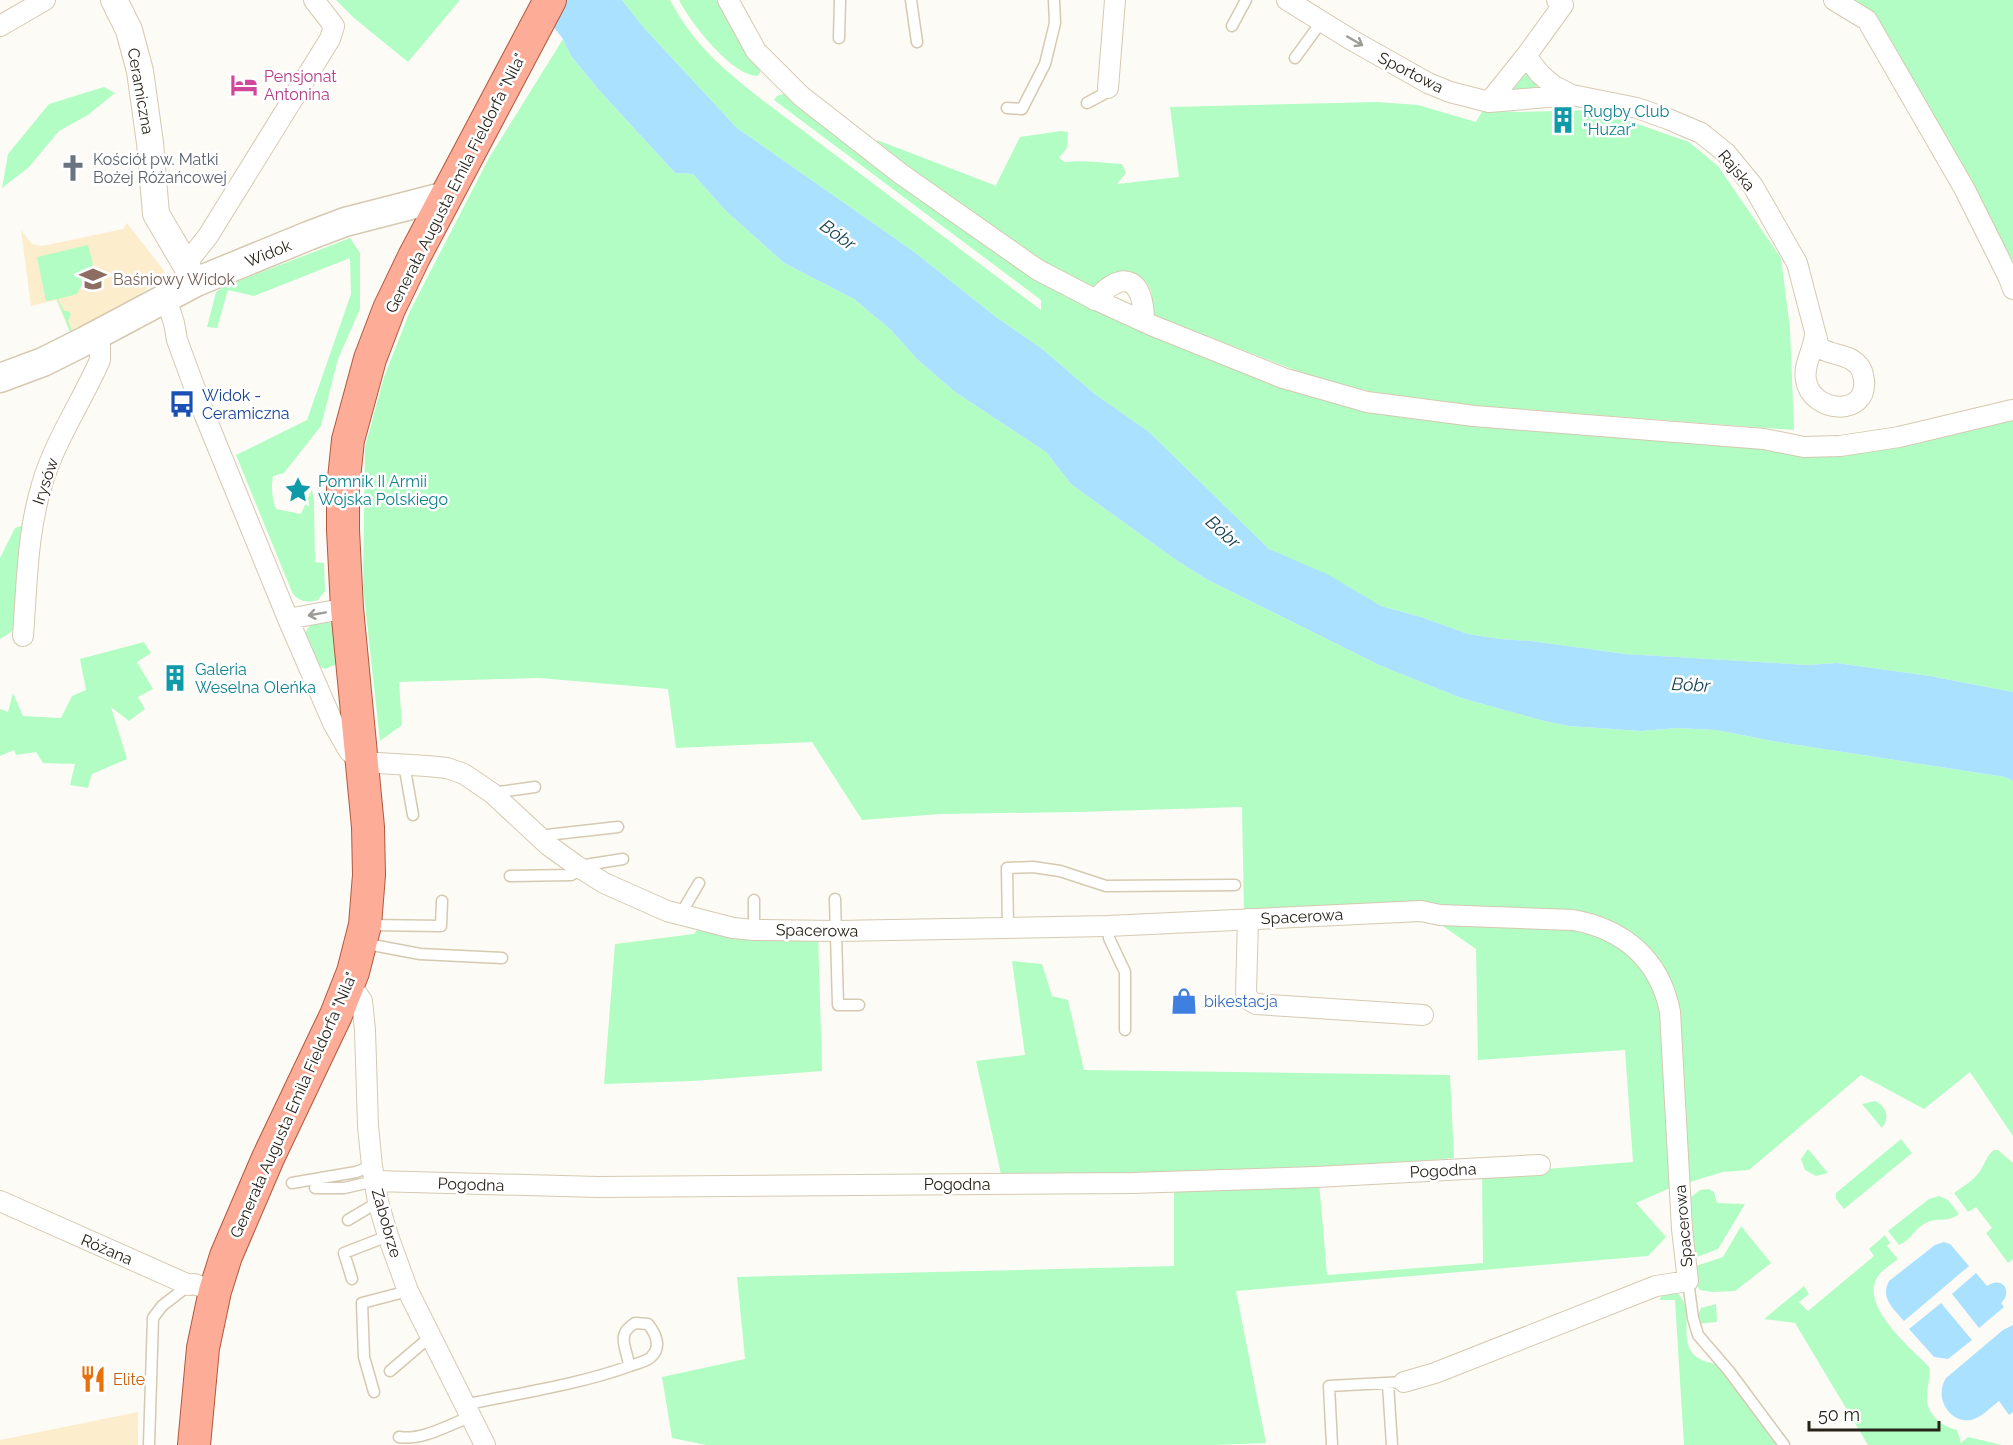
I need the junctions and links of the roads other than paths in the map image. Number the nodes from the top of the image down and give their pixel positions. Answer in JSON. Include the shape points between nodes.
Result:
{"nodes":[{"id":1,"x":45,"y":0,"type":"edge"},
{"id":2,"x":114,"y":0,"type":"edge"},
{"id":3,"x":314,"y":0,"type":"edge"},
{"id":4,"x":550,"y":0,"type":"edge"},
{"id":5,"x":728,"y":0,"type":"edge"},
{"id":6,"x":840,"y":0,"type":"edge"},
{"id":7,"x":910,"y":0,"type":"edge"},
{"id":8,"x":1053,"y":0,"type":"edge"},
{"id":9,"x":1115,"y":0,"type":"edge"},
{"id":10,"x":1246,"y":0,"type":"edge"},
{"id":11,"x":1287,"y":0,"type":"edge"},
{"id":12,"x":1834,"y":0,"type":"edge"},
{"id":13,"x":1563,"y":2,"type":"edge"},
{"id":14,"x":1322,"y":21,"type":"junction"},
{"id":15,"x":0,"y":26,"type":"edge"},
{"id":16,"x":1232,"y":26,"type":"dead end"},
{"id":17,"x":839,"y":38,"type":"dead end"},
{"id":18,"x":917,"y":42,"type":"dead end"},
{"id":19,"x":1526,"y":56,"type":"junction"},
{"id":20,"x":1295,"y":58,"type":"dead end"},
{"id":21,"x":1108,"y":88,"type":"joint"},
{"id":22,"x":1572,"y":95,"type":"junction"},
{"id":23,"x":1489,"y":102,"type":"junction"},
{"id":24,"x":1087,"y":103,"type":"dead end"},
{"id":25,"x":1007,"y":108,"type":"dead end"},
{"id":26,"x":446,"y":196,"type":"junction"},
{"id":27,"x":191,"y":273,"type":"junction"},
{"id":28,"x":2013,"y":289,"type":"edge"},
{"id":29,"x":166,"y":298,"type":"junction"},
{"id":30,"x":1095,"y":300,"type":"junction"},
{"id":31,"x":1144,"y":322,"type":"junction"},
{"id":32,"x":98,"y":335,"type":"junction"},
{"id":33,"x":1815,"y":335,"type":"dead end"},
{"id":34,"x":0,"y":378,"type":"edge"},
{"id":35,"x":2013,"y":408,"type":"edge"},
{"id":36,"x":347,"y":608,"type":"junction"},
{"id":37,"x":288,"y":619,"type":"junction"},
{"id":38,"x":23,"y":636,"type":"dead end"},
{"id":39,"x":362,"y":762,"type":"junction"},
{"id":40,"x":404,"y":764,"type":"junction"},
{"id":41,"x":535,"y":787,"type":"dead end"},
{"id":42,"x":492,"y":793,"type":"junction"},
{"id":43,"x":414,"y":815,"type":"dead end"},
{"id":44,"x":618,"y":827,"type":"dead end"},
{"id":45,"x":538,"y":836,"type":"junction"},
{"id":46,"x":623,"y":859,"type":"dead end"},
{"id":47,"x":580,"y":868,"type":"junction"},
{"id":48,"x":510,"y":876,"type":"dead end"},
{"id":49,"x":699,"y":883,"type":"dead end"},
{"id":50,"x":1235,"y":885,"type":"dead end"},
{"id":51,"x":835,"y":899,"type":"dead end"},
{"id":52,"x":754,"y":900,"type":"dead end"},
{"id":53,"x":442,"y":901,"type":"dead end"},
{"id":54,"x":680,"y":915,"type":"junction"},
{"id":55,"x":1248,"y":919,"type":"junction"},
{"id":56,"x":1108,"y":926,"type":"junction"},
{"id":57,"x":1008,"y":928,"type":"junction"},
{"id":58,"x":754,"y":930,"type":"junction"},
{"id":59,"x":836,"y":931,"type":"junction"},
{"id":60,"x":363,"y":934,"type":"junction"},
{"id":61,"x":502,"y":958,"type":"dead end"},
{"id":62,"x":346,"y":990,"type":"junction"},
{"id":63,"x":859,"y":1005,"type":"dead end"},
{"id":64,"x":1424,"y":1015,"type":"dead end"},
{"id":65,"x":1125,"y":1030,"type":"dead end"},
{"id":66,"x":1539,"y":1165,"type":"dead end"},
{"id":67,"x":373,"y":1174,"type":"junction"},
{"id":68,"x":292,"y":1183,"type":"dead end"},
{"id":69,"x":315,"y":1188,"type":"dead end"},
{"id":70,"x":0,"y":1201,"type":"edge"},
{"id":71,"x":378,"y":1202,"type":"junction"},
{"id":72,"x":348,"y":1220,"type":"dead end"},
{"id":73,"x":388,"y":1236,"type":"junction"},
{"id":74,"x":352,"y":1279,"type":"dead end"},
{"id":75,"x":1688,"y":1281,"type":"junction"},
{"id":76,"x":202,"y":1288,"type":"junction"},
{"id":77,"x":408,"y":1291,"type":"junction"},
{"id":78,"x":431,"y":1336,"type":"junction"},
{"id":79,"x":629,"y":1366,"type":"dead end"},
{"id":80,"x":390,"y":1371,"type":"dead end"},
{"id":81,"x":1396,"y":1383,"type":"junction"},
{"id":82,"x":374,"y":1392,"type":"dead end"},
{"id":83,"x":467,"y":1411,"type":"junction"},
{"id":84,"x":399,"y":1437,"type":"dead end"},
{"id":85,"x":149,"y":1445,"type":"edge"},
{"id":86,"x":194,"y":1445,"type":"edge"},
{"id":87,"x":485,"y":1445,"type":"edge"},
{"id":88,"x":1332,"y":1445,"type":"edge"},
{"id":89,"x":1392,"y":1445,"type":"edge"},
{"id":90,"x":1784,"y":1445,"type":"edge"}],
"edges":[{"from":1,"to":15,"type":"street"},
{"from":2,"to":27,"type":"street","name":"Ceramiczna","via":[[129,30],[140,71],[156,214]]},
{"from":3,"to":27,"type":"street","name":"Widok","via":[[334,26],[330,39],[208,236]]},
{"from":4,"to":26,"type":"main road","name":"Generała Augusta Emila Fieldorfa \"Nila\""},
{"from":5,"to":30,"type":"street","via":[[756,51],[801,96],[901,174],[1038,270]]},
{"from":6,"to":17,"type":"lane"},
{"from":7,"to":18,"type":"lane"},
{"from":8,"to":25,"type":"lane","via":[[1055,23],[1045,64],[1022,109]]},
{"from":9,"to":21,"type":"street"},
{"from":10,"to":16,"type":"lane"},
{"from":11,"to":14,"type":"street","name":"Sportowa"},
{"from":12,"to":28,"type":"street","via":[[1867,20],[1964,188]]},
{"from":13,"to":19,"type":"street"},
{"from":14,"to":20,"type":"lane"},
{"from":14,"to":23,"type":"street","name":"Sportowa","one_way":true,"via":[[1428,82]]},
{"from":19,"to":22,"type":"street","name":"Rajska","via":[[1554,86]]},
{"from":19,"to":23,"type":"street"},
{"from":21,"to":24,"type":"lane","via":[[1109,92]]},
{"from":22,"to":23,"type":"street","name":"Rajska"},
{"from":22,"to":33,"type":"street","name":"Rajska","via":[[1637,108],[1668,119],[1701,133],[1726,153],[1753,186],[1797,262]]},
{"from":26,"to":27,"type":"main road","name":"Widok","via":[[345,222]]},
{"from":26,"to":36,"type":"main road","name":"Generała Augusta Emila Fieldorfa \"Nila\"","via":[[389,309],[370,359],[351,429],[343,488]]},
{"from":27,"to":29,"type":"main road","name":"Widok"},
{"from":29,"to":32,"type":"main road","name":"Widok"},
{"from":29,"to":37,"type":"street","via":[[205,416]]},
{"from":30,"to":31,"type":"street"},
{"from":30,"to":31,"type":"street","via":[[1111,284],[1131,283],[1138,288],[1144,305]]},
{"from":31,"to":35,"type":"street","via":[[1283,378],[1367,402],[1474,416],[1764,439],[1804,447],[1899,437]]},
{"from":32,"to":34,"type":"main road","name":"Widok"},
{"from":32,"to":38,"type":"street","name":"Irysów","via":[[100,360],[53,455],[38,498],[30,539]]},
{"from":36,"to":37,"type":"street","one_way":true},
{"from":36,"to":39,"type":"main road","name":"Generała Augusta Emila Fieldorfa \"Nila\""},
{"from":37,"to":39,"type":"street","via":[[333,723],[349,751]]},
{"from":39,"to":40,"type":"street","name":"Spacerowa"},
{"from":39,"to":60,"type":"main road","name":"Generała Augusta Emila Fieldorfa \"Nila\"","via":[[369,874]]},
{"from":40,"to":42,"type":"street","name":"Spacerowa","via":[[447,768],[464,774]]},
{"from":40,"to":43,"type":"lane"},
{"from":41,"to":42,"type":"lane"},
{"from":42,"to":45,"type":"street","name":"Spacerowa"},
{"from":44,"to":45,"type":"lane"},
{"from":45,"to":47,"type":"street","name":"Spacerowa"},
{"from":46,"to":47,"type":"lane"},
{"from":47,"to":48,"type":"lane","via":[[571,875]]},
{"from":47,"to":54,"type":"street","name":"Spacerowa","via":[[625,893]]},
{"from":49,"to":54,"type":"lane"},
{"from":50,"to":57,"type":"lane","via":[[1106,886],[1033,867],[1007,868]]},
{"from":51,"to":59,"type":"lane"},
{"from":52,"to":58,"type":"lane"},
{"from":53,"to":60,"type":"lane","via":[[441,926]]},
{"from":54,"to":58,"type":"street","name":"Spacerowa"},
{"from":55,"to":56,"type":"street","name":"Spacerowa"},
{"from":55,"to":64,"type":"street","via":[[1246,993],[1256,1004]]},
{"from":55,"to":75,"type":"street","name":"Spacerowa","via":[[1421,911],[1572,920],[1607,930],[1638,950],[1660,980],[1670,1012]]},
{"from":56,"to":57,"type":"street","name":"Spacerowa"},
{"from":56,"to":65,"type":"lane","via":[[1108,938],[1125,972]]},
{"from":57,"to":59,"type":"street","name":"Spacerowa"},
{"from":58,"to":59,"type":"street","name":"Spacerowa"},
{"from":59,"to":63,"type":"lane","via":[[838,1005]]},
{"from":60,"to":61,"type":"lane","via":[[420,954]]},
{"from":60,"to":62,"type":"main road","name":"Generała Augusta Emila Fieldorfa \"Nila\""},
{"from":62,"to":67,"type":"street","name":"Zabobrze","via":[[362,1001]]},
{"from":62,"to":76,"type":"main road","name":"Generała Augusta Emila Fieldorfa \"Nila\"","via":[[226,1256]]},
{"from":66,"to":67,"type":"street","name":"Pogodna","via":[[1132,1183],[598,1187]]},
{"from":67,"to":68,"type":"lane","via":[[356,1172]]},
{"from":67,"to":69,"type":"lane","via":[[344,1188]]},
{"from":67,"to":71,"type":"street","name":"Zabobrze"},
{"from":70,"to":76,"type":"street","name":"Różana"},
{"from":71,"to":72,"type":"lane"},
{"from":71,"to":73,"type":"street","name":"Zabobrze"},
{"from":73,"to":74,"type":"lane","via":[[345,1253]]},
{"from":73,"to":77,"type":"street","name":"Zabobrze"},
{"from":75,"to":81,"type":"street","name":"Spacerowa","via":[[1656,1286],[1435,1373]]},
{"from":75,"to":90,"type":"lane","via":[[1698,1335]]},
{"from":76,"to":85,"type":"lane","via":[[162,1306],[153,1318]]},
{"from":76,"to":86,"type":"main road","name":"Generała Augusta Emila Fieldorfa \"Nila\"","via":[[203,1348]]},
{"from":77,"to":78,"type":"street","name":"Zabobrze"},
{"from":77,"to":82,"type":"lane","via":[[362,1303],[364,1357]]},
{"from":78,"to":80,"type":"lane"},
{"from":78,"to":83,"type":"street","name":"Zabobrze"},
{"from":79,"to":83,"type":"lane"},
{"from":81,"to":88,"type":"lane","via":[[1329,1386]]},
{"from":81,"to":89,"type":"lane"},
{"from":83,"to":84,"type":"lane","via":[[418,1437]]},
{"from":83,"to":87,"type":"street","name":"Zabobrze"}]}
